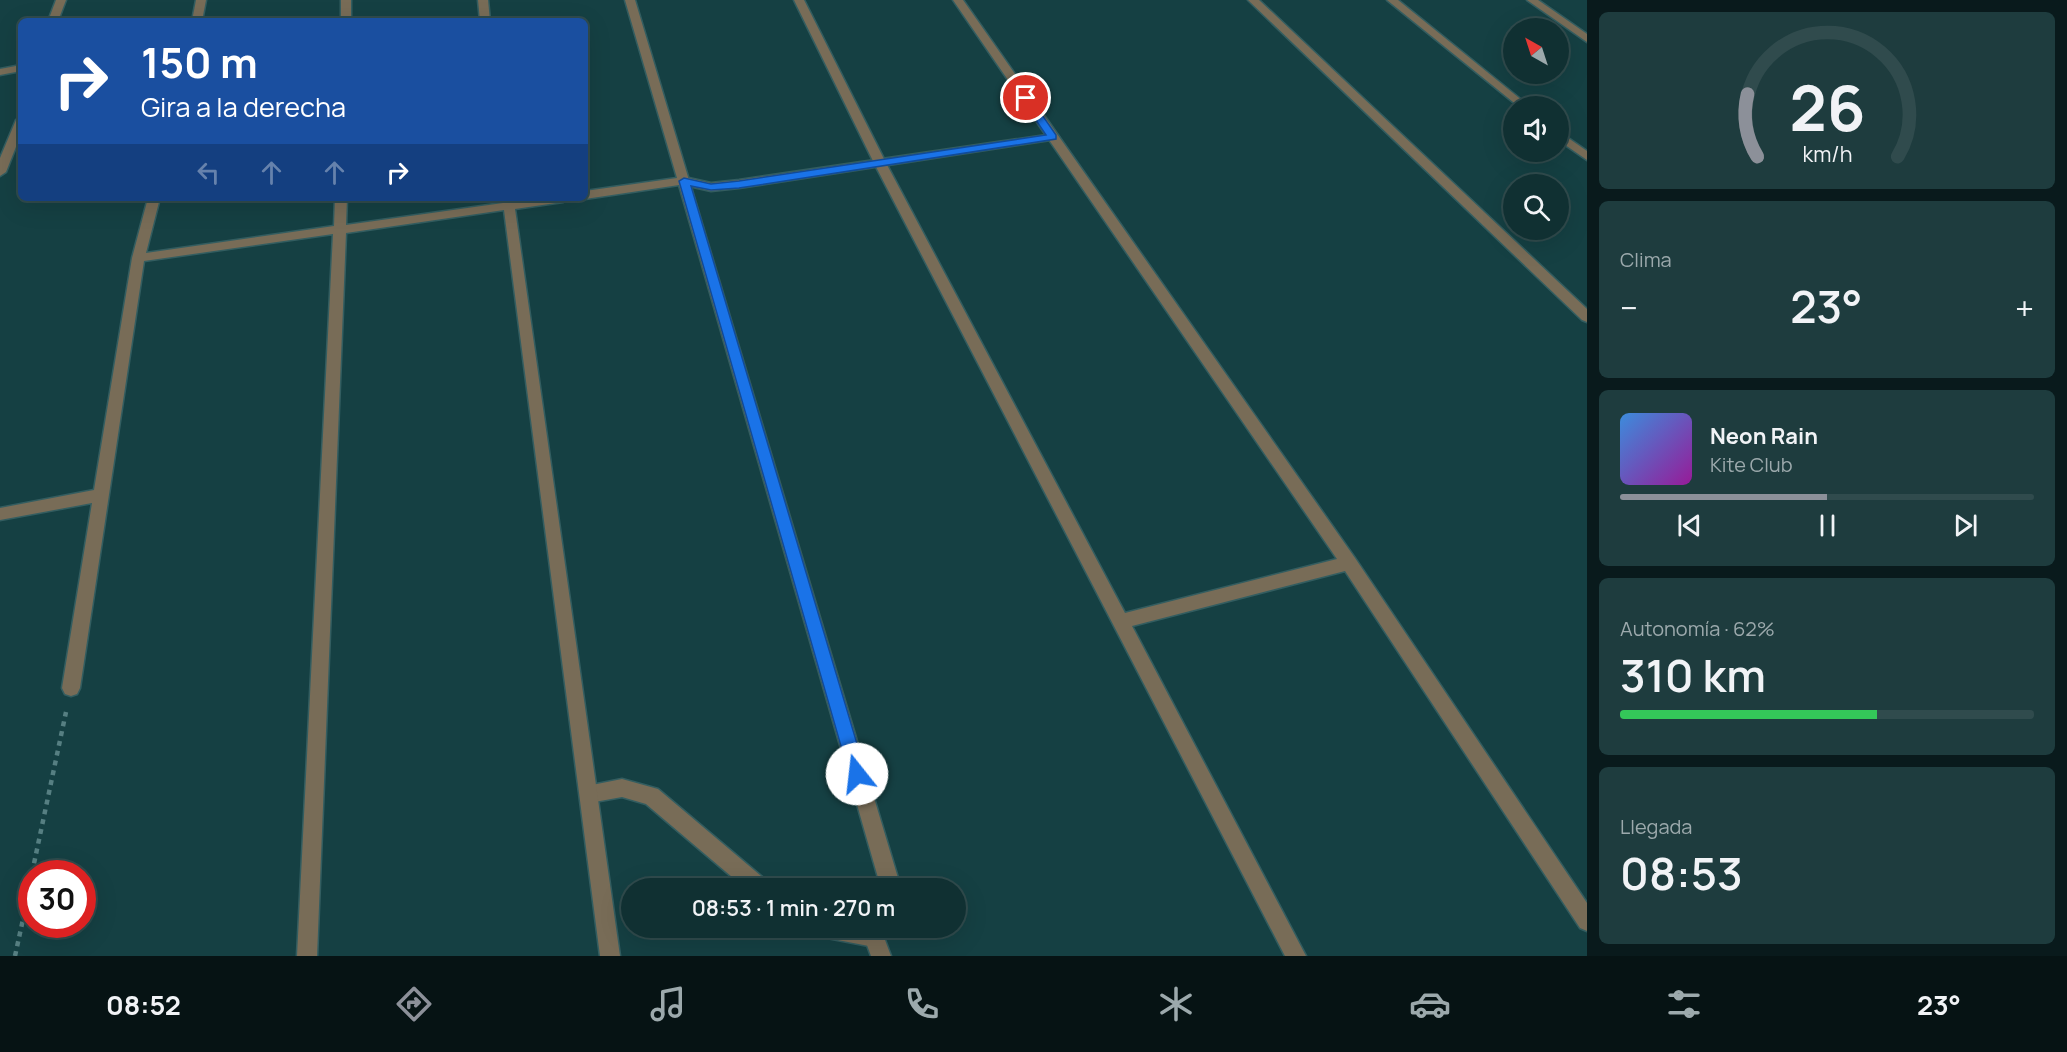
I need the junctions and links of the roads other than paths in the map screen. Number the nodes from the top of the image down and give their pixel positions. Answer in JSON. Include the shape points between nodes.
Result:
{"nodes":[{"id":1,"x":61,"y":0,"type":"edge"},
{"id":2,"x":201,"y":0,"type":"edge"},
{"id":3,"x":346,"y":0,"type":"edge"},
{"id":4,"x":483,"y":0,"type":"edge"},
{"id":5,"x":630,"y":0,"type":"edge"},
{"id":6,"x":800,"y":0,"type":"edge"},
{"id":7,"x":958,"y":0,"type":"edge"},
{"id":8,"x":1253,"y":0,"type":"edge"},
{"id":9,"x":1392,"y":0,"type":"edge"},
{"id":10,"x":1532,"y":0,"type":"edge"},
{"id":11,"x":54,"y":18,"type":"edge"},
{"id":12,"x":198,"y":18,"type":"edge"},
{"id":13,"x":346,"y":18,"type":"edge"},
{"id":14,"x":485,"y":18,"type":"edge"},
{"id":15,"x":1587,"y":39,"type":"edge"},
{"id":16,"x":18,"y":69,"type":"edge"},
{"id":17,"x":0,"y":72,"type":"edge"},
{"id":18,"x":1512,"y":96,"type":"edge"},
{"id":19,"x":18,"y":127,"type":"edge"},
{"id":20,"x":1053,"y":137,"type":"junction"},
{"id":21,"x":1569,"y":143,"type":"edge"},
{"id":22,"x":1587,"y":157,"type":"edge"},
{"id":23,"x":880,"y":163,"type":"junction"},
{"id":24,"x":0,"y":172,"type":"edge"},
{"id":25,"x":684,"y":181,"type":"junction"},
{"id":26,"x":588,"y":195,"type":"edge"},
{"id":27,"x":153,"y":201,"type":"edge"},
{"id":28,"x":341,"y":201,"type":"edge"},
{"id":29,"x":508,"y":202,"type":"edge"},
{"id":30,"x":341,"y":231,"type":"junction"},
{"id":31,"x":138,"y":258,"type":"junction"},
{"id":32,"x":1587,"y":317,"type":"edge"},
{"id":33,"x":101,"y":495,"type":"junction"},
{"id":34,"x":0,"y":514,"type":"edge"},
{"id":35,"x":1349,"y":563,"type":"junction"},
{"id":36,"x":1119,"y":622,"type":"junction"},
{"id":37,"x":71,"y":688,"type":"road end"},
{"id":38,"x":589,"y":794,"type":"junction"},
{"id":39,"x":748,"y":878,"type":"edge"},
{"id":40,"x":888,"y":878,"type":"edge"},
{"id":41,"x":1587,"y":921,"type":"edge"},
{"id":42,"x":308,"y":956,"type":"edge"},
{"id":43,"x":610,"y":956,"type":"edge"},
{"id":44,"x":1296,"y":956,"type":"edge"}],
"edges":[{"from":1,"to":11,"type":"street"},
{"from":2,"to":12,"type":"street"},
{"from":3,"to":13,"type":"street"},
{"from":4,"to":14,"type":"street"},
{"from":5,"to":25,"type":"street"},
{"from":6,"to":23,"type":"street"},
{"from":7,"to":20,"type":"street"},
{"from":8,"to":32,"type":"street"},
{"from":9,"to":18,"type":"street"},
{"from":10,"to":15,"type":"street"},
{"from":16,"to":17,"type":"street"},
{"from":19,"to":24,"type":"street"},
{"from":20,"to":23,"type":"street"},
{"from":20,"to":35,"type":"street"},
{"from":21,"to":22,"type":"street"},
{"from":23,"to":25,"type":"street","via":[[711,187]]},
{"from":23,"to":36,"type":"street"},
{"from":25,"to":26,"type":"street"},
{"from":25,"to":40,"type":"street"},
{"from":27,"to":31,"type":"street"},
{"from":28,"to":30,"type":"street"},
{"from":29,"to":30,"type":"street"},
{"from":29,"to":38,"type":"street"},
{"from":30,"to":31,"type":"street"},
{"from":30,"to":42,"type":"street"},
{"from":31,"to":33,"type":"street"},
{"from":33,"to":34,"type":"street"},
{"from":33,"to":37,"type":"street"},
{"from":35,"to":36,"type":"street"},
{"from":35,"to":41,"type":"street"},
{"from":36,"to":44,"type":"street"},
{"from":38,"to":39,"type":"street","via":[[622,788],[651,796]]},
{"from":38,"to":43,"type":"street"}]}
